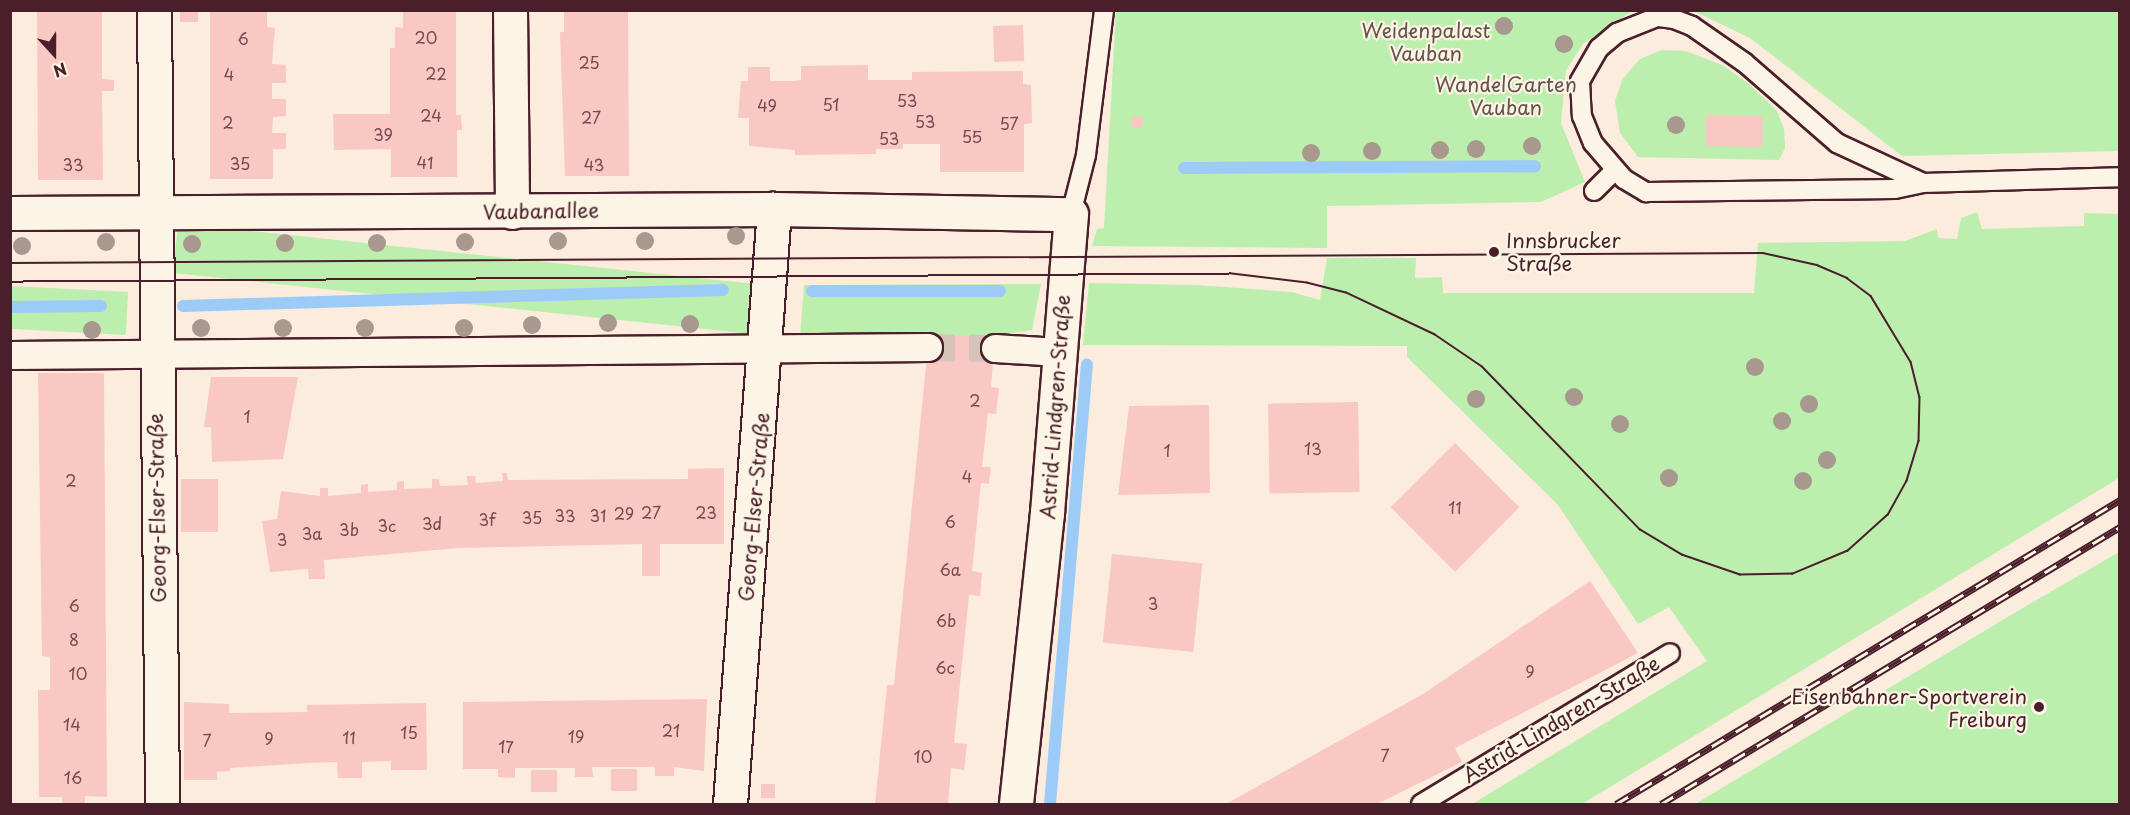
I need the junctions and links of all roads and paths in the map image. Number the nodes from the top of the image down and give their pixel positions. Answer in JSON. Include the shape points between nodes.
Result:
{"nodes":[{"id":1,"x":153,"y":10,"type":"edge"},
{"id":2,"x":510,"y":10,"type":"edge"},
{"id":3,"x":1104,"y":10,"type":"edge"},
{"id":4,"x":1615,"y":170,"type":"junction"},
{"id":5,"x":2120,"y":177,"type":"edge"},
{"id":6,"x":1923,"y":183,"type":"junction"},
{"id":7,"x":1594,"y":191,"type":"dead end"},
{"id":8,"x":774,"y":209,"type":"junction"},
{"id":9,"x":154,"y":211,"type":"junction"},
{"id":10,"x":512,"y":212,"type":"junction"},
{"id":11,"x":10,"y":213,"type":"edge"},
{"id":12,"x":1071,"y":214,"type":"junction"},
{"id":13,"x":928,"y":347,"type":"tunnel mouth"},
{"id":14,"x":995,"y":348,"type":"tunnel mouth"},
{"id":15,"x":767,"y":349,"type":"junction"},
{"id":16,"x":1058,"y":352,"type":"junction"},
{"id":17,"x":155,"y":354,"type":"junction"},
{"id":18,"x":10,"y":355,"type":"edge"},
{"id":19,"x":1670,"y":653,"type":"dead end"},
{"id":20,"x":162,"y":804,"type":"edge"},
{"id":21,"x":730,"y":804,"type":"edge"},
{"id":22,"x":1016,"y":804,"type":"edge"},
{"id":23,"x":1421,"y":804,"type":"edge"}],
"edges":[{"from":1,"to":9,"type":"street","name":"Georg-Elser-Straße"},
{"from":2,"to":10,"type":"street"},
{"from":3,"to":12,"type":"lane","name":"Astrid-Lindgren-Straße","via":[[1086,155]]},
{"from":4,"to":6,"type":"lane","via":[[1646,192],[1895,189]]},
{"from":4,"to":6,"type":"lane","via":[[1593,143],[1582,116],[1581,81],[1599,48],[1617,33],[1658,17],[1692,26],[1713,39],[1837,143]]},
{"from":4,"to":7,"type":"lane"},
{"from":5,"to":6,"type":"lane"},
{"from":8,"to":10,"type":"street","name":"Vaubanallee"},
{"from":8,"to":12,"type":"street","name":"Vaubanallee"},
{"from":8,"to":15,"type":"street","name":"Georg-Elser-Straße"},
{"from":9,"to":10,"type":"street","name":"Vaubanallee"},
{"from":9,"to":11,"type":"street","name":"Vaubanallee"},
{"from":9,"to":17,"type":"street","name":"Georg-Elser-Straße"},
{"from":12,"to":16,"type":"street","name":"Astrid-Lindgren-Straße"},
{"from":13,"to":15,"type":"street"},
{"from":14,"to":16,"type":"street"},
{"from":15,"to":17,"type":"street"},
{"from":15,"to":21,"type":"street","name":"Georg-Elser-Straße"},
{"from":16,"to":22,"type":"street","name":"Astrid-Lindgren-Straße","via":[[1047,513]]},
{"from":17,"to":18,"type":"street"},
{"from":17,"to":20,"type":"street","name":"Georg-Elser-Straße"},
{"from":19,"to":23,"type":"lane","name":"Astrid-Lindgren-Straße"}]}
